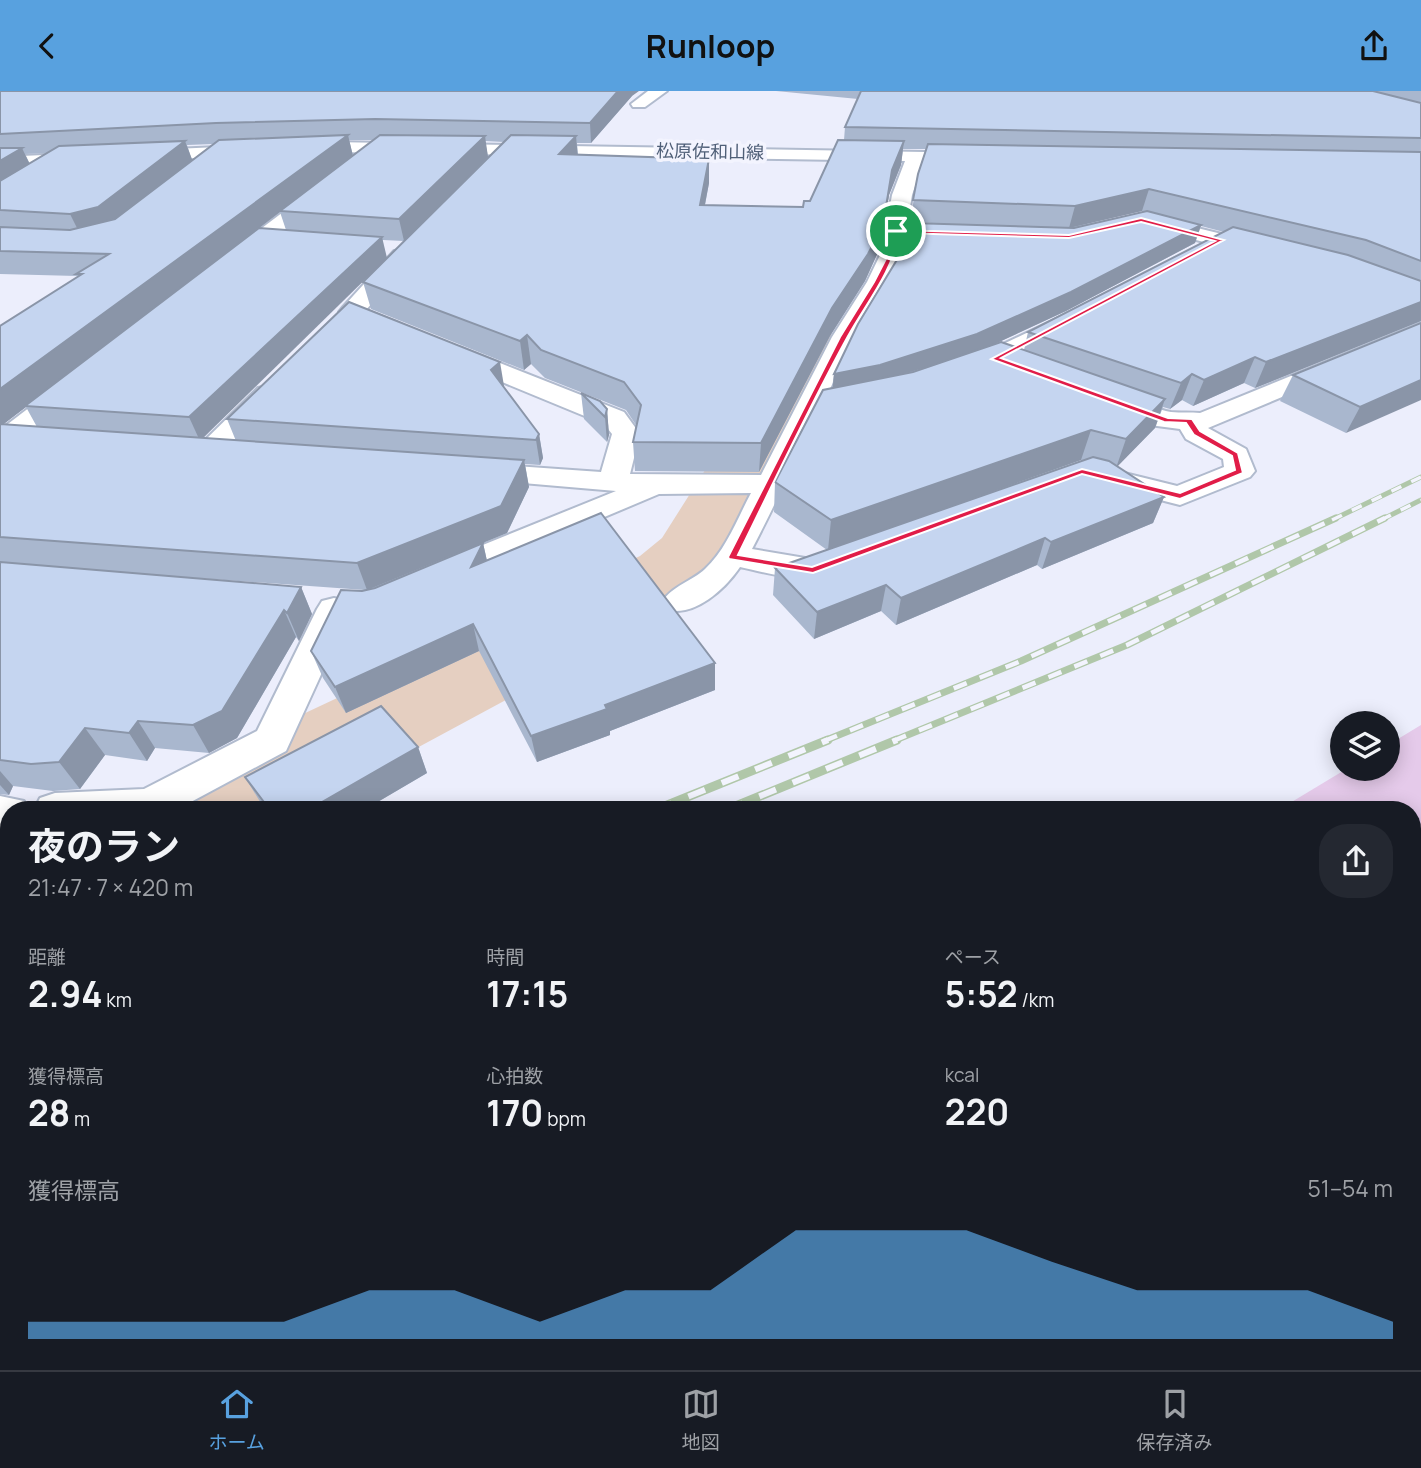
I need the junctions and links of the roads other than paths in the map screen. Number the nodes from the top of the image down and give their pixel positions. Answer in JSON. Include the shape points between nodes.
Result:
{"nodes":[{"id":1,"x":659,"y":91,"type":"edge"},
{"id":2,"x":639,"y":104,"type":"dead end"},
{"id":3,"x":380,"y":147,"type":"junction"},
{"id":4,"x":510,"y":148,"type":"junction"},
{"id":5,"x":223,"y":151,"type":"junction"},
{"id":6,"x":916,"y":156,"type":"junction"},
{"id":7,"x":995,"y":158,"type":"edge"},
{"id":8,"x":65,"y":159,"type":"junction"},
{"id":9,"x":0,"y":162,"type":"edge"},
{"id":10,"x":482,"y":176,"type":"edge"},
{"id":11,"x":191,"y":177,"type":"edge"},
{"id":12,"x":33,"y":180,"type":"edge"},
{"id":13,"x":1130,"y":223,"type":"edge"},
{"id":14,"x":896,"y":231,"type":"junction"},
{"id":15,"x":985,"y":235,"type":"edge"},
{"id":16,"x":259,"y":240,"type":"junction"},
{"id":17,"x":1221,"y":240,"type":"junction"},
{"id":18,"x":286,"y":242,"type":"edge"},
{"id":19,"x":380,"y":249,"type":"edge"},
{"id":20,"x":1283,"y":256,"type":"edge"},
{"id":21,"x":1185,"y":259,"type":"edge"},
{"id":22,"x":218,"y":273,"type":"edge"},
{"id":23,"x":1090,"y":309,"type":"edge"},
{"id":24,"x":351,"y":312,"type":"junction"},
{"id":25,"x":1421,"y":330,"type":"edge"},
{"id":26,"x":332,"y":331,"type":"edge"},
{"id":27,"x":995,"y":359,"type":"junction"},
{"id":28,"x":1019,"y":367,"type":"edge"},
{"id":29,"x":92,"y":372,"type":"edge"},
{"id":30,"x":284,"y":378,"type":"edge"},
{"id":31,"x":943,"y":380,"type":"edge"},
{"id":32,"x":1081,"y":389,"type":"edge"},
{"id":33,"x":1189,"y":421,"type":"junction"},
{"id":34,"x":4,"y":442,"type":"edge"},
{"id":35,"x":47,"y":442,"type":"edge"},
{"id":36,"x":250,"y":456,"type":"edge"},
{"id":37,"x":445,"y":470,"type":"edge"},
{"id":38,"x":1069,"y":476,"type":"edge"},
{"id":39,"x":613,"y":482,"type":"junction"},
{"id":40,"x":762,"y":484,"type":"junction"},
{"id":41,"x":658,"y":485,"type":"junction"},
{"id":42,"x":864,"y":552,"type":"edge"},
{"id":43,"x":732,"y":557,"type":"junction"},
{"id":44,"x":409,"y":587,"type":"edge"},
{"id":45,"x":679,"y":602,"type":"dead end"},
{"id":46,"x":339,"y":603,"type":"edge"},
{"id":47,"x":158,"y":801,"type":"edge"}],
"edges":[{"from":1,"to":2,"type":"street"},
{"from":3,"to":4,"type":"street","name":"松原佐和山線"},
{"from":3,"to":5,"type":"street","name":"松原佐和山線"},
{"from":3,"to":16,"type":"street"},
{"from":4,"to":6,"type":"street","name":"松原佐和山線"},
{"from":4,"to":10,"type":"street"},
{"from":5,"to":8,"type":"street","name":"松原佐和山線"},
{"from":5,"to":11,"type":"street"},
{"from":6,"to":7,"type":"street","name":"松原佐和山線"},
{"from":6,"to":14,"type":"street"},
{"from":8,"to":9,"type":"street","name":"松原佐和山線"},
{"from":8,"to":12,"type":"street"},
{"from":13,"to":17,"type":"street","via":[[1141,220]]},
{"from":14,"to":15,"type":"street"},
{"from":14,"to":40,"type":"street","via":[[893,251],[844,337],[821,408]]},
{"from":16,"to":18,"type":"street"},
{"from":16,"to":22,"type":"street"},
{"from":17,"to":20,"type":"street"},
{"from":17,"to":21,"type":"street"},
{"from":19,"to":24,"type":"street","via":[[411,247]]},
{"from":23,"to":27,"type":"street"},
{"from":24,"to":26,"type":"street"},
{"from":24,"to":39,"type":"street","via":[[614,418],[626,434]]},
{"from":25,"to":33,"type":"street","via":[[1204,421]]},
{"from":27,"to":28,"type":"street"},
{"from":27,"to":31,"type":"street"},
{"from":29,"to":34,"type":"street"},
{"from":30,"to":36,"type":"street","via":[[194,452]]},
{"from":32,"to":33,"type":"street","via":[[1167,420]]},
{"from":33,"to":38,"type":"street","via":[[1196,433],[1236,455],[1240,471],[1180,496],[1082,471]]},
{"from":34,"to":35,"type":"street"},
{"from":37,"to":39,"type":"street"},
{"from":39,"to":41,"type":"street"},
{"from":40,"to":41,"type":"street"},
{"from":40,"to":43,"type":"street"},
{"from":41,"to":44,"type":"street"},
{"from":42,"to":43,"type":"street","via":[[813,570]]},
{"from":43,"to":45,"type":"street","via":[[717,576]]},
{"from":46,"to":47,"type":"street","via":[[272,741]]}]}
